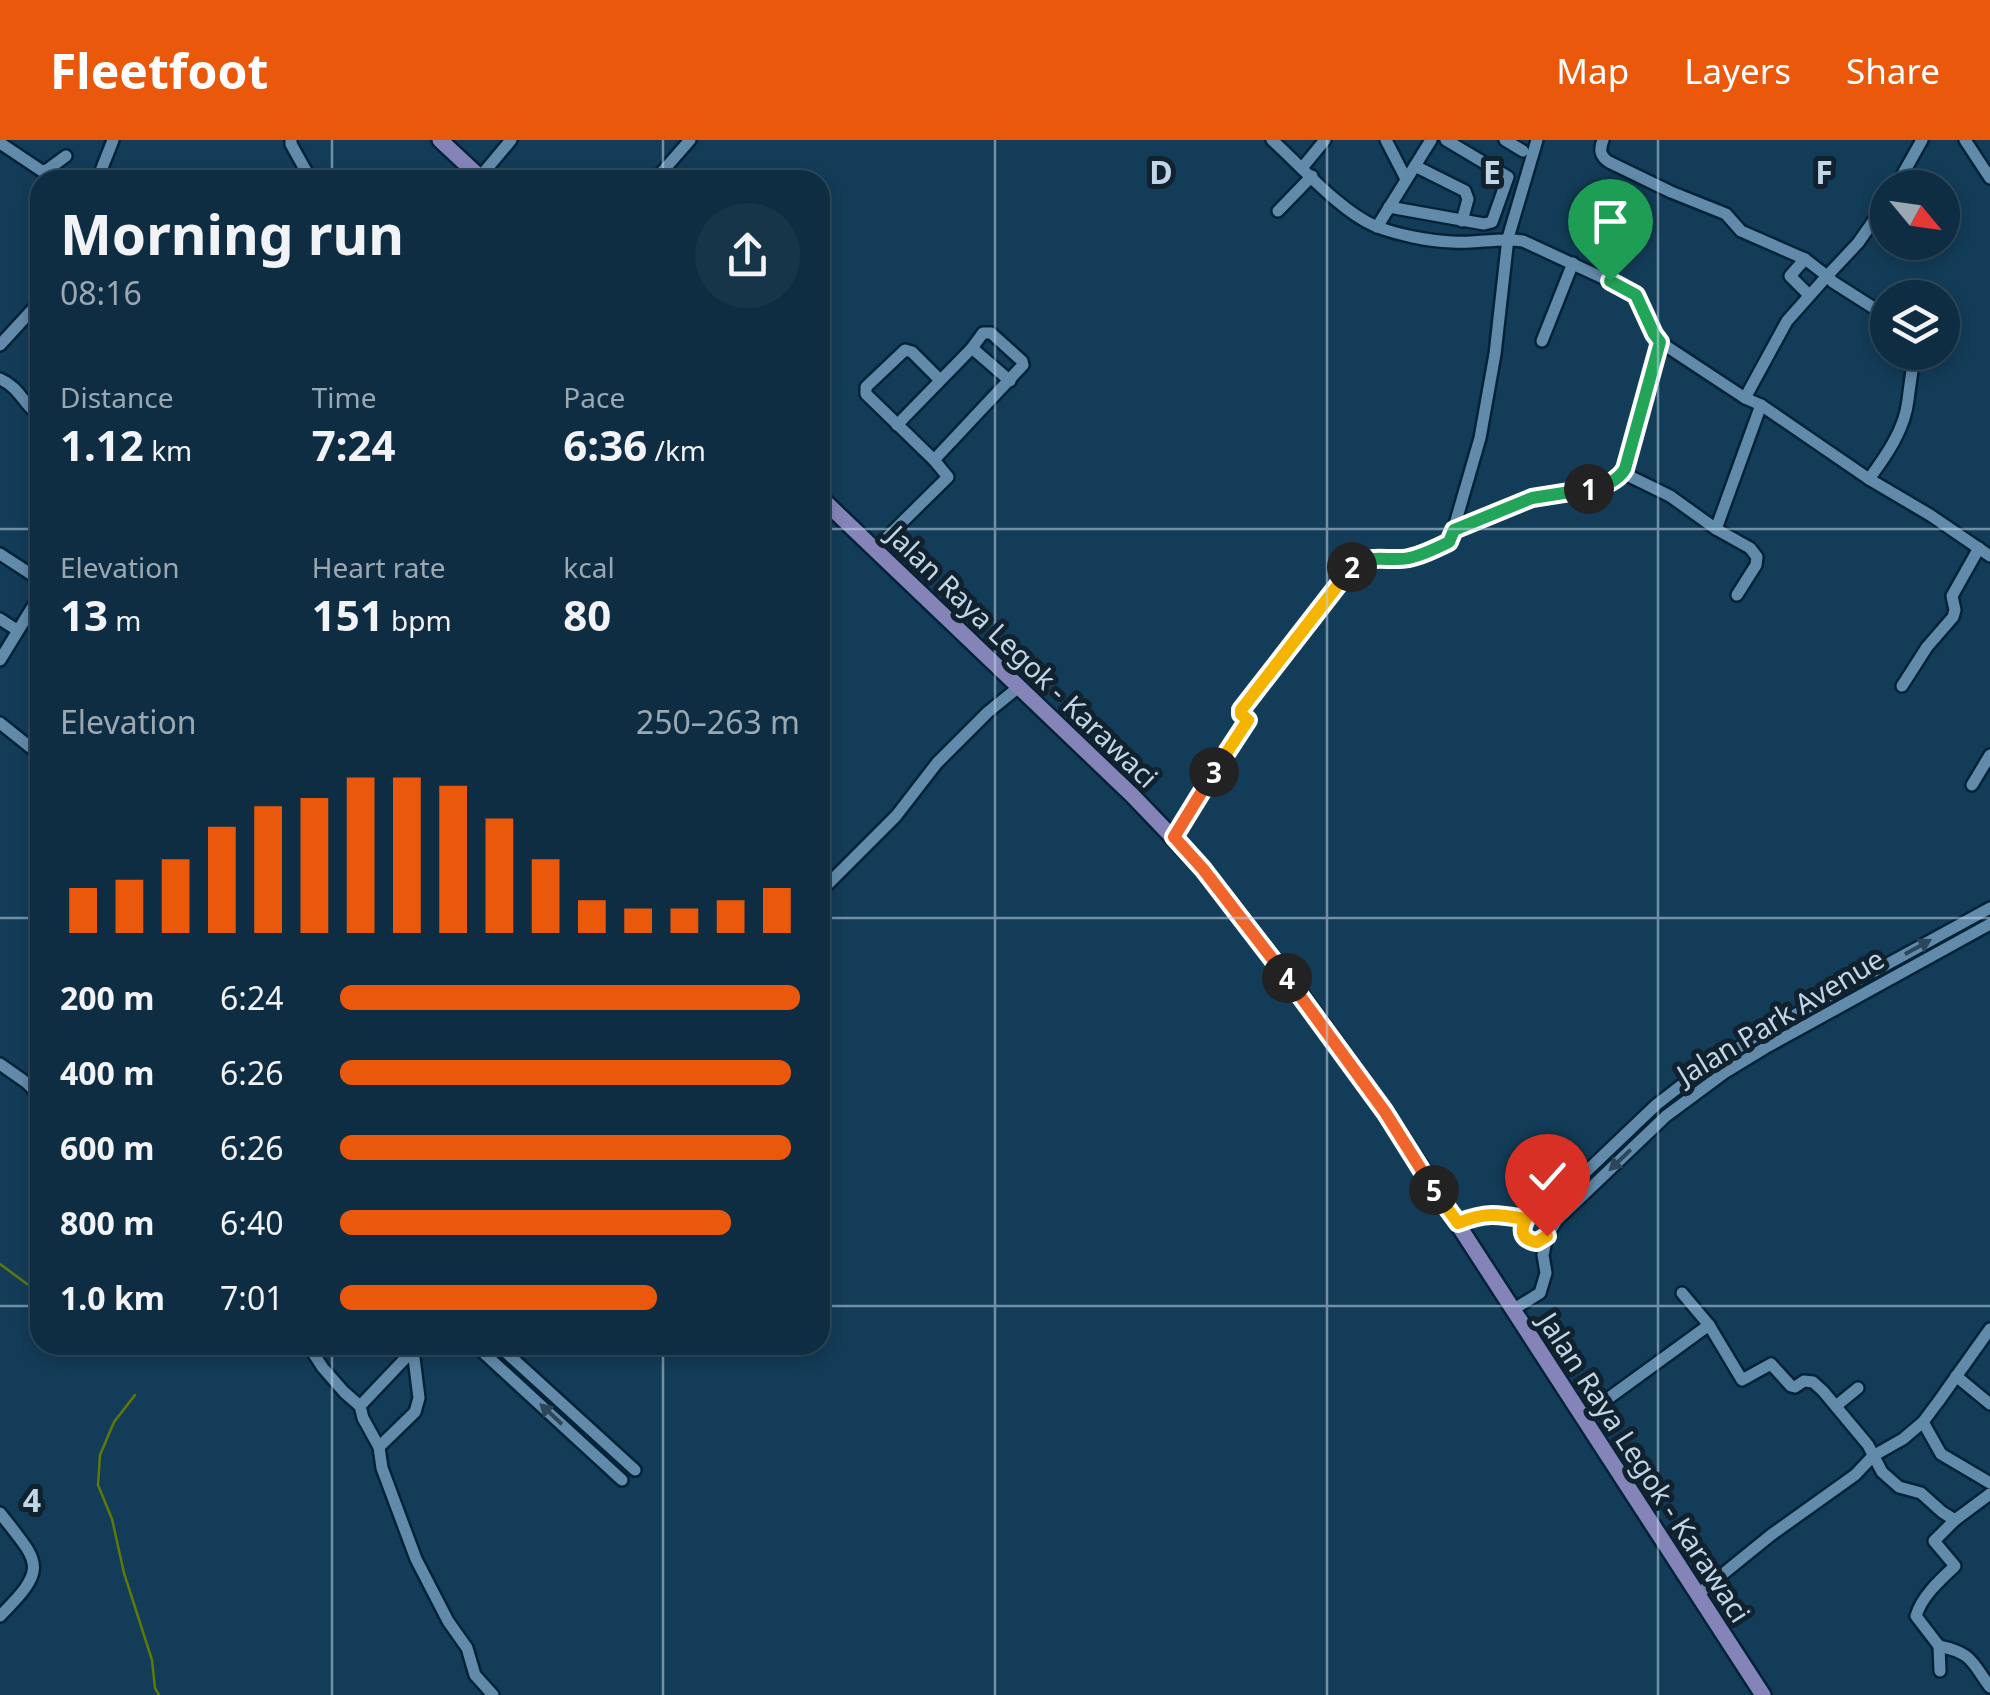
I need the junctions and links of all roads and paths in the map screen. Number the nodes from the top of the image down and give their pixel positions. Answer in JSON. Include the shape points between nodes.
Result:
{"nodes":[{"id":1,"x":112,"y":140,"type":"edge"},
{"id":2,"x":291,"y":140,"type":"edge"},
{"id":3,"x":440,"y":140,"type":"edge"},
{"id":4,"x":511,"y":140,"type":"edge"},
{"id":5,"x":690,"y":140,"type":"edge"},
{"id":6,"x":1272,"y":140,"type":"edge"},
{"id":7,"x":1325,"y":140,"type":"edge"},
{"id":8,"x":1430,"y":140,"type":"edge"},
{"id":9,"x":1446,"y":140,"type":"edge"},
{"id":10,"x":1506,"y":140,"type":"edge"},
{"id":11,"x":1537,"y":140,"type":"edge"},
{"id":12,"x":1603,"y":140,"type":"edge"},
{"id":13,"x":1922,"y":140,"type":"edge"},
{"id":14,"x":1965,"y":140,"type":"edge"},
{"id":15,"x":1387,"y":141,"type":"edge"},
{"id":16,"x":0,"y":143,"type":"edge"},
{"id":17,"x":1523,"y":151,"type":"dead end"},
{"id":18,"x":66,"y":156,"type":"dead end"},
{"id":19,"x":1415,"y":166,"type":"junction"},
{"id":20,"x":101,"y":170,"type":"edge"},
{"id":21,"x":305,"y":170,"type":"edge"},
{"id":22,"x":473,"y":170,"type":"edge"},
{"id":23,"x":488,"y":170,"type":"edge"},
{"id":24,"x":664,"y":170,"type":"edge"},
{"id":25,"x":1905,"y":170,"type":"edge"},
{"id":26,"x":1307,"y":172,"type":"junction"},
{"id":27,"x":1508,"y":177,"type":"junction"},
{"id":28,"x":1990,"y":178,"type":"edge"},
{"id":29,"x":1406,"y":179,"type":"junction"},
{"id":30,"x":1525,"y":186,"type":"junction"},
{"id":31,"x":1390,"y":207,"type":"junction"},
{"id":32,"x":1278,"y":211,"type":"dead end"},
{"id":33,"x":1462,"y":221,"type":"junction"},
{"id":34,"x":1870,"y":226,"type":"edge"},
{"id":35,"x":1377,"y":227,"type":"junction"},
{"id":36,"x":1508,"y":238,"type":"junction"},
{"id":37,"x":1806,"y":259,"type":"junction"},
{"id":38,"x":1572,"y":263,"type":"junction"},
{"id":39,"x":1827,"y":276,"type":"junction"},
{"id":40,"x":1808,"y":294,"type":"junction"},
{"id":41,"x":1870,"y":306,"type":"edge"},
{"id":42,"x":30,"y":312,"type":"edge"},
{"id":43,"x":1542,"y":341,"type":"dead end"},
{"id":44,"x":1660,"y":342,"type":"junction"},
{"id":45,"x":0,"y":346,"type":"edge"},
{"id":46,"x":972,"y":348,"type":"junction"},
{"id":47,"x":1912,"y":370,"type":"edge"},
{"id":48,"x":0,"y":379,"type":"edge"},
{"id":49,"x":940,"y":380,"type":"junction"},
{"id":50,"x":1010,"y":380,"type":"junction"},
{"id":51,"x":1744,"y":398,"type":"junction"},
{"id":52,"x":30,"y":405,"type":"edge"},
{"id":53,"x":1761,"y":406,"type":"junction"},
{"id":54,"x":897,"y":426,"type":"junction"},
{"id":55,"x":934,"y":460,"type":"junction"},
{"id":56,"x":1623,"y":474,"type":"junction"},
{"id":57,"x":1869,"y":478,"type":"junction"},
{"id":58,"x":830,"y":507,"type":"edge"},
{"id":59,"x":1716,"y":529,"type":"junction"},
{"id":60,"x":1454,"y":530,"type":"junction"},
{"id":61,"x":874,"y":548,"type":"junction"},
{"id":62,"x":1978,"y":548,"type":"junction"},
{"id":63,"x":0,"y":554,"type":"edge"},
{"id":64,"x":1990,"y":556,"type":"edge"},
{"id":65,"x":30,"y":574,"type":"edge"},
{"id":66,"x":1737,"y":595,"type":"dead end"},
{"id":67,"x":30,"y":610,"type":"edge"},
{"id":68,"x":0,"y":619,"type":"edge"},
{"id":69,"x":17,"y":630,"type":"junction"},
{"id":70,"x":0,"y":660,"type":"edge"},
{"id":71,"x":1020,"y":686,"type":"junction"},
{"id":72,"x":1902,"y":686,"type":"dead end"},
{"id":73,"x":0,"y":723,"type":"edge"},
{"id":74,"x":30,"y":752,"type":"edge"},
{"id":75,"x":1990,"y":755,"type":"edge"},
{"id":76,"x":1972,"y":785,"type":"dead end"},
{"id":77,"x":1174,"y":837,"type":"junction"},
{"id":78,"x":830,"y":882,"type":"edge"},
{"id":79,"x":1990,"y":908,"type":"edge"},
{"id":80,"x":1990,"y":924,"type":"edge"},
{"id":81,"x":0,"y":1064,"type":"edge"},
{"id":82,"x":1682,"y":1084,"type":"junction"},
{"id":83,"x":30,"y":1087,"type":"edge"},
{"id":84,"x":1671,"y":1093,"type":"junction"},
{"id":85,"x":1693,"y":1094,"type":"junction"},
{"id":86,"x":1680,"y":1104,"type":"junction"},
{"id":87,"x":1574,"y":1183,"type":"junction"},
{"id":88,"x":1585,"y":1194,"type":"junction"},
{"id":89,"x":1526,"y":1219,"type":"junction"},
{"id":90,"x":1458,"y":1223,"type":"junction"},
{"id":91,"x":1547,"y":1236,"type":"junction"},
{"id":92,"x":1682,"y":1293,"type":"dead end"},
{"id":93,"x":1514,"y":1310,"type":"junction"},
{"id":94,"x":1709,"y":1325,"type":"junction"},
{"id":95,"x":1990,"y":1329,"type":"edge"},
{"id":96,"x":315,"y":1355,"type":"edge"},
{"id":97,"x":409,"y":1355,"type":"edge"},
{"id":98,"x":416,"y":1355,"type":"edge"},
{"id":99,"x":486,"y":1355,"type":"edge"},
{"id":100,"x":495,"y":1355,"type":"edge"},
{"id":101,"x":509,"y":1355,"type":"edge"},
{"id":102,"x":492,"y":1360,"type":"junction"},
{"id":103,"x":1956,"y":1376,"type":"junction"},
{"id":104,"x":1858,"y":1388,"type":"dead end"},
{"id":105,"x":1990,"y":1404,"type":"edge"},
{"id":106,"x":360,"y":1406,"type":"junction"},
{"id":107,"x":1836,"y":1406,"type":"junction"},
{"id":108,"x":1584,"y":1416,"type":"junction"},
{"id":109,"x":1923,"y":1422,"type":"junction"},
{"id":110,"x":379,"y":1447,"type":"junction"},
{"id":111,"x":1873,"y":1456,"type":"junction"},
{"id":112,"x":635,"y":1470,"type":"dead end"},
{"id":113,"x":622,"y":1480,"type":"dead end"},
{"id":114,"x":1990,"y":1483,"type":"edge"},
{"id":115,"x":1990,"y":1494,"type":"edge"},
{"id":116,"x":0,"y":1514,"type":"edge"},
{"id":117,"x":1954,"y":1520,"type":"junction"},
{"id":118,"x":1697,"y":1596,"type":"junction"},
{"id":119,"x":0,"y":1616,"type":"edge"},
{"id":120,"x":1939,"y":1646,"type":"junction"},
{"id":121,"x":1940,"y":1671,"type":"dead end"},
{"id":122,"x":1990,"y":1687,"type":"edge"},
{"id":123,"x":492,"y":1695,"type":"edge"},
{"id":124,"x":1762,"y":1695,"type":"edge"}],
"edges":[{"from":1,"to":20,"type":"street"},
{"from":2,"to":21,"type":"street"},
{"from":3,"to":22,"type":"main road"},
{"from":4,"to":23,"type":"street"},
{"from":5,"to":24,"type":"street"},
{"from":6,"to":26,"type":"street"},
{"from":7,"to":26,"type":"street"},
{"from":8,"to":19,"type":"street"},
{"from":9,"to":27,"type":"street"},
{"from":10,"to":17,"type":"street"},
{"from":11,"to":30,"type":"street"},
{"from":12,"to":37,"type":"street","via":[[1603,158]]},
{"from":13,"to":25,"type":"street"},
{"from":14,"to":28,"type":"street"},
{"from":15,"to":29,"type":"street"},
{"from":16,"to":18,"type":"street","via":[[42,170]]},
{"from":19,"to":29,"type":"street"},
{"from":19,"to":33,"type":"street","via":[[1465,191]]},
{"from":26,"to":32,"type":"street"},
{"from":26,"to":35,"type":"street"},
{"from":27,"to":30,"type":"street"},
{"from":27,"to":33,"type":"street","via":[[1492,222]]},
{"from":29,"to":31,"type":"street"},
{"from":30,"to":36,"type":"street"},
{"from":31,"to":33,"type":"street"},
{"from":31,"to":35,"type":"street"},
{"from":34,"to":39,"type":"street"},
{"from":35,"to":36,"type":"street","via":[[1454,243]]},
{"from":36,"to":38,"type":"street"},
{"from":36,"to":60,"type":"street","via":[[1480,438]]},
{"from":37,"to":39,"type":"street"},
{"from":37,"to":40,"type":"street","via":[[1790,276]]},
{"from":38,"to":43,"type":"street"},
{"from":38,"to":44,"type":"street","via":[[1636,295]]},
{"from":39,"to":40,"type":"street"},
{"from":39,"to":41,"type":"street"},
{"from":40,"to":51,"type":"street"},
{"from":42,"to":45,"type":"street"},
{"from":44,"to":51,"type":"street"},
{"from":44,"to":56,"type":"street"},
{"from":46,"to":49,"type":"street"},
{"from":46,"to":50,"type":"street"},
{"from":46,"to":50,"type":"street","via":[[991,333],[1022,361]]},
{"from":47,"to":57,"type":"street","via":[[1898,434]]},
{"from":48,"to":52,"type":"street"},
{"from":49,"to":54,"type":"street"},
{"from":49,"to":54,"type":"street","via":[[905,350],[866,387]]},
{"from":50,"to":55,"type":"street"},
{"from":51,"to":53,"type":"street"},
{"from":53,"to":57,"type":"street"},
{"from":53,"to":59,"type":"street"},
{"from":54,"to":55,"type":"street"},
{"from":55,"to":61,"type":"street","via":[[946,481]]},
{"from":56,"to":59,"type":"street"},
{"from":56,"to":60,"type":"street","via":[[1608,485],[1532,498]]},
{"from":57,"to":62,"type":"street"},
{"from":58,"to":61,"type":"main road","name":"Jalan Raya Legok - Karawaci"},
{"from":59,"to":66,"type":"street","via":[[1757,557]]},
{"from":60,"to":77,"type":"street","via":[[1449,542],[1410,558],[1354,564],[1241,710],[1248,720]]},
{"from":61,"to":71,"type":"main road","name":"Jalan Raya Legok - Karawaci"},
{"from":62,"to":64,"type":"street"},
{"from":62,"to":72,"type":"street","via":[[1952,596],[1953,617]]},
{"from":63,"to":65,"type":"street"},
{"from":67,"to":69,"type":"street"},
{"from":68,"to":69,"type":"street"},
{"from":69,"to":70,"type":"street"},
{"from":71,"to":77,"type":"main road","name":"Jalan Raya Legok - Karawaci"},
{"from":71,"to":78,"type":"street","via":[[937,763]]},
{"from":73,"to":74,"type":"street"},
{"from":75,"to":76,"type":"street"},
{"from":77,"to":90,"type":"main road","name":"Jalan Raya Legok - Karawaci","via":[[1302,995]]},
{"from":82,"to":79,"type":"street","name":"Jalan Park Avenue","one_way":true},
{"from":80,"to":85,"type":"street","name":"Jalan Park Avenue"},
{"from":81,"to":83,"type":"street"},
{"from":82,"to":84,"type":"street","name":"Jalan Park Avenue"},
{"from":82,"to":85,"type":"street"},
{"from":84,"to":86,"type":"street"},
{"from":84,"to":87,"type":"street","name":"Jalan Park Avenue"},
{"from":85,"to":86,"type":"street","name":"Jalan Park Avenue"},
{"from":86,"to":88,"type":"street","name":"Jalan Park Avenue","one_way":true},
{"from":87,"to":88,"type":"street"},
{"from":87,"to":89,"type":"street","name":"Jalan Park Avenue"},
{"from":88,"to":91,"type":"street","name":"Jalan Park Avenue"},
{"from":89,"to":90,"type":"street","via":[[1494,1213]]},
{"from":89,"to":91,"type":"street","via":[[1522,1235],[1528,1241]]},
{"from":90,"to":93,"type":"main road","name":"Jalan Raya Legok - Karawaci"},
{"from":91,"to":93,"type":"street","via":[[1540,1292]]},
{"from":92,"to":94,"type":"street"},
{"from":93,"to":108,"type":"main road","name":"Jalan Raya Legok - Karawaci"},
{"from":94,"to":107,"type":"street","via":[[1742,1380],[1771,1364],[1791,1386],[1813,1382]]},
{"from":94,"to":108,"type":"street"},
{"from":95,"to":103,"type":"street"},
{"from":96,"to":106,"type":"street"},
{"from":97,"to":106,"type":"street"},
{"from":98,"to":110,"type":"street","via":[[414,1412]]},
{"from":99,"to":102,"type":"street"},
{"from":100,"to":102,"type":"street"},
{"from":101,"to":112,"type":"street"},
{"from":113,"to":102,"type":"street","one_way":true},
{"from":103,"to":105,"type":"street"},
{"from":103,"to":109,"type":"street"},
{"from":104,"to":107,"type":"street"},
{"from":106,"to":110,"type":"street"},
{"from":107,"to":111,"type":"street"},
{"from":108,"to":118,"type":"main road","name":"Jalan Raya Legok - Karawaci"},
{"from":109,"to":111,"type":"street"},
{"from":109,"to":114,"type":"street","via":[[1941,1454]]},
{"from":110,"to":123,"type":"street","via":[[416,1558],[467,1648],[475,1675]]},
{"from":111,"to":117,"type":"street","via":[[1899,1487],[1921,1493]]},
{"from":111,"to":118,"type":"street"},
{"from":115,"to":117,"type":"street"},
{"from":116,"to":119,"type":"street","via":[[34,1565],[25,1591]]},
{"from":117,"to":120,"type":"street","via":[[1934,1541],[1955,1566],[1916,1612]]},
{"from":118,"to":124,"type":"main road","name":"Jalan Raya Legok - Karawaci"},
{"from":120,"to":121,"type":"street"},
{"from":120,"to":122,"type":"street","via":[[1965,1653]]}]}
